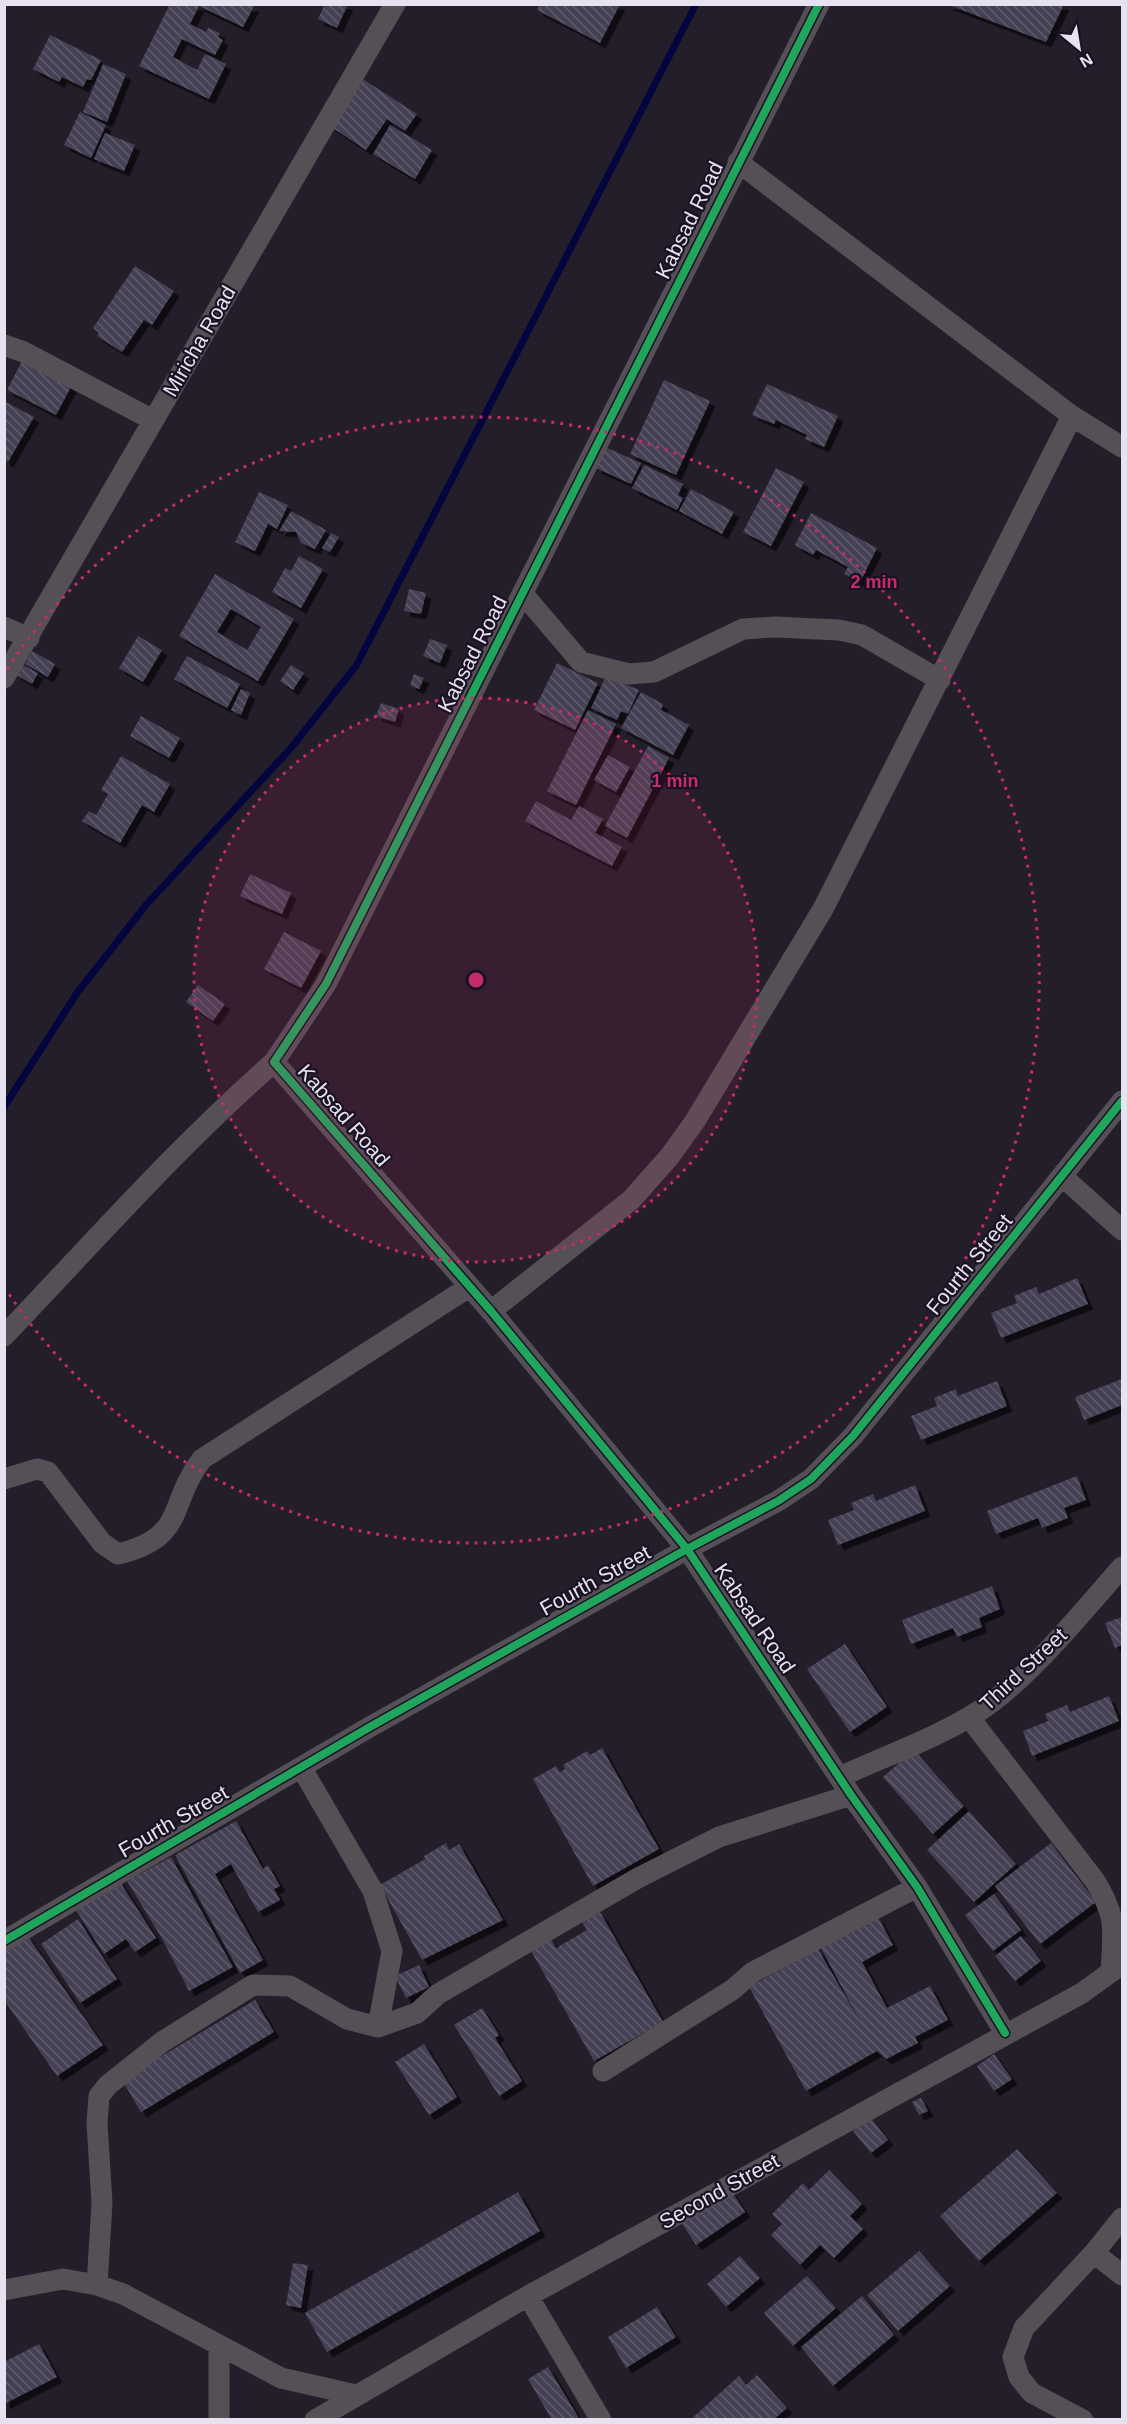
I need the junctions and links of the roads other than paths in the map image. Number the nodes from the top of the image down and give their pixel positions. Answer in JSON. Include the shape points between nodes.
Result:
{"nodes":[{"id":1,"x":395,"y":4,"type":"edge"},
{"id":2,"x":819,"y":4,"type":"edge"},
{"id":3,"x":738,"y":162,"type":"junction"},
{"id":4,"x":4,"y":345,"type":"edge"},
{"id":5,"x":1072,"y":416,"type":"junction"},
{"id":6,"x":153,"y":420,"type":"junction"},
{"id":7,"x":1122,"y":447,"type":"edge"},
{"id":8,"x":523,"y":594,"type":"junction"},
{"id":9,"x":4,"y":627,"type":"edge"},
{"id":10,"x":29,"y":638,"type":"junction"},
{"id":11,"x":4,"y":678,"type":"edge"},
{"id":12,"x":940,"y":680,"type":"junction"},
{"id":13,"x":274,"y":1062,"type":"junction"},
{"id":14,"x":1122,"y":1101,"type":"edge"},
{"id":15,"x":1063,"y":1177,"type":"junction"},
{"id":16,"x":1122,"y":1230,"type":"edge"},
{"id":17,"x":469,"y":1287,"type":"junction"},
{"id":18,"x":491,"y":1311,"type":"junction"},
{"id":19,"x":4,"y":1336,"type":"edge"},
{"id":20,"x":4,"y":1479,"type":"edge"},
{"id":21,"x":687,"y":1549,"type":"junction"},
{"id":22,"x":1122,"y":1567,"type":"edge"},
{"id":23,"x":969,"y":1717,"type":"junction"},
{"id":24,"x":301,"y":1767,"type":"junction"},
{"id":25,"x":840,"y":1777,"type":"junction"},
{"id":26,"x":851,"y":1795,"type":"junction"},
{"id":27,"x":917,"y":1887,"type":"junction"},
{"id":28,"x":4,"y":1941,"type":"edge"},
{"id":29,"x":1117,"y":1968,"type":"edge"},
{"id":30,"x":378,"y":2027,"type":"junction"},
{"id":31,"x":1005,"y":2033,"type":"junction"},
{"id":32,"x":603,"y":2071,"type":"dead end"},
{"id":33,"x":1122,"y":2218,"type":"edge"},
{"id":34,"x":1094,"y":2253,"type":"junction"},
{"id":35,"x":1122,"y":2275,"type":"edge"},
{"id":36,"x":97,"y":2285,"type":"junction"},
{"id":37,"x":4,"y":2290,"type":"edge"},
{"id":38,"x":528,"y":2296,"type":"junction"},
{"id":39,"x":219,"y":2345,"type":"junction"},
{"id":40,"x":356,"y":2396,"type":"junction"},
{"id":41,"x":219,"y":2420,"type":"edge"},
{"id":42,"x":315,"y":2420,"type":"edge"},
{"id":43,"x":601,"y":2420,"type":"edge"},
{"id":44,"x":1083,"y":2420,"type":"edge"}],
"edges":[{"from":1,"to":6,"type":"street","name":"Miricha Road"},
{"from":2,"to":3,"type":"street","name":"Kabsad Road"},
{"from":3,"to":5,"type":"street"},
{"from":3,"to":8,"type":"street","name":"Kabsad Road"},
{"from":4,"to":6,"type":"street"},
{"from":5,"to":7,"type":"street"},
{"from":5,"to":12,"type":"street"},
{"from":6,"to":10,"type":"street","name":"Miricha Road"},
{"from":8,"to":12,"type":"street","via":[[581,662],[629,674],[654,672],[743,629],[775,627],[862,635]]},
{"from":8,"to":13,"type":"street","name":"Kabsad Road","via":[[326,984]]},
{"from":9,"to":10,"type":"street"},
{"from":10,"to":11,"type":"street","name":"Miricha Road"},
{"from":12,"to":18,"type":"street","via":[[823,909],[695,1121],[631,1200]]},
{"from":13,"to":17,"type":"street","name":"Kabsad Road"},
{"from":13,"to":19,"type":"street","via":[[157,1172]]},
{"from":14,"to":15,"type":"street","name":"Fourth Street"},
{"from":15,"to":16,"type":"street"},
{"from":15,"to":21,"type":"street","name":"Fourth Street","via":[[853,1436],[811,1479]]},
{"from":17,"to":18,"type":"street","name":"Kabsad Road"},
{"from":17,"to":20,"type":"street","via":[[202,1459],[192,1471],[177,1514],[161,1536],[142,1548],[118,1554],[102,1543],[48,1472],[37,1469]]},
{"from":18,"to":21,"type":"street","name":"Kabsad Road"},
{"from":21,"to":24,"type":"street","name":"Fourth Street"},
{"from":21,"to":25,"type":"street","name":"Kabsad Road"},
{"from":22,"to":23,"type":"street","name":"Third Street","via":[[1057,1640],[993,1701]]},
{"from":23,"to":25,"type":"street","name":"Third Street"},
{"from":23,"to":29,"type":"street","via":[[1095,1881],[1109,1905]]},
{"from":24,"to":28,"type":"street","name":"Fourth Street"},
{"from":24,"to":30,"type":"street","via":[[374,1891],[390,1942],[392,1951]]},
{"from":25,"to":26,"type":"street","name":"Kabsad Road"},
{"from":26,"to":27,"type":"street","name":"Kabsad Road"},
{"from":26,"to":30,"type":"street","via":[[719,1837],[638,1878],[438,1994],[417,2013]]},
{"from":27,"to":31,"type":"street","name":"Kabsad Road"},
{"from":27,"to":32,"type":"street","via":[[753,1972],[732,1990]]},
{"from":29,"to":31,"type":"street","name":"Second Street","via":[[1082,1993]]},
{"from":30,"to":36,"type":"street","via":[[347,2019],[290,1986],[253,1985],[162,2042],[108,2085],[99,2096],[97,2123],[102,2203]]},
{"from":31,"to":38,"type":"street","name":"Second Street"},
{"from":33,"to":34,"type":"street"},
{"from":34,"to":35,"type":"street"},
{"from":34,"to":44,"type":"street","via":[[1024,2328],[1013,2357],[1019,2377],[1032,2393]]},
{"from":36,"to":37,"type":"street","via":[[63,2279]]},
{"from":36,"to":39,"type":"street","via":[[123,2294]]},
{"from":38,"to":40,"type":"street","name":"Second Street"},
{"from":38,"to":43,"type":"street"},
{"from":39,"to":40,"type":"street","via":[[280,2378]]},
{"from":39,"to":41,"type":"street"},
{"from":40,"to":42,"type":"street","name":"Second Street"}]}
